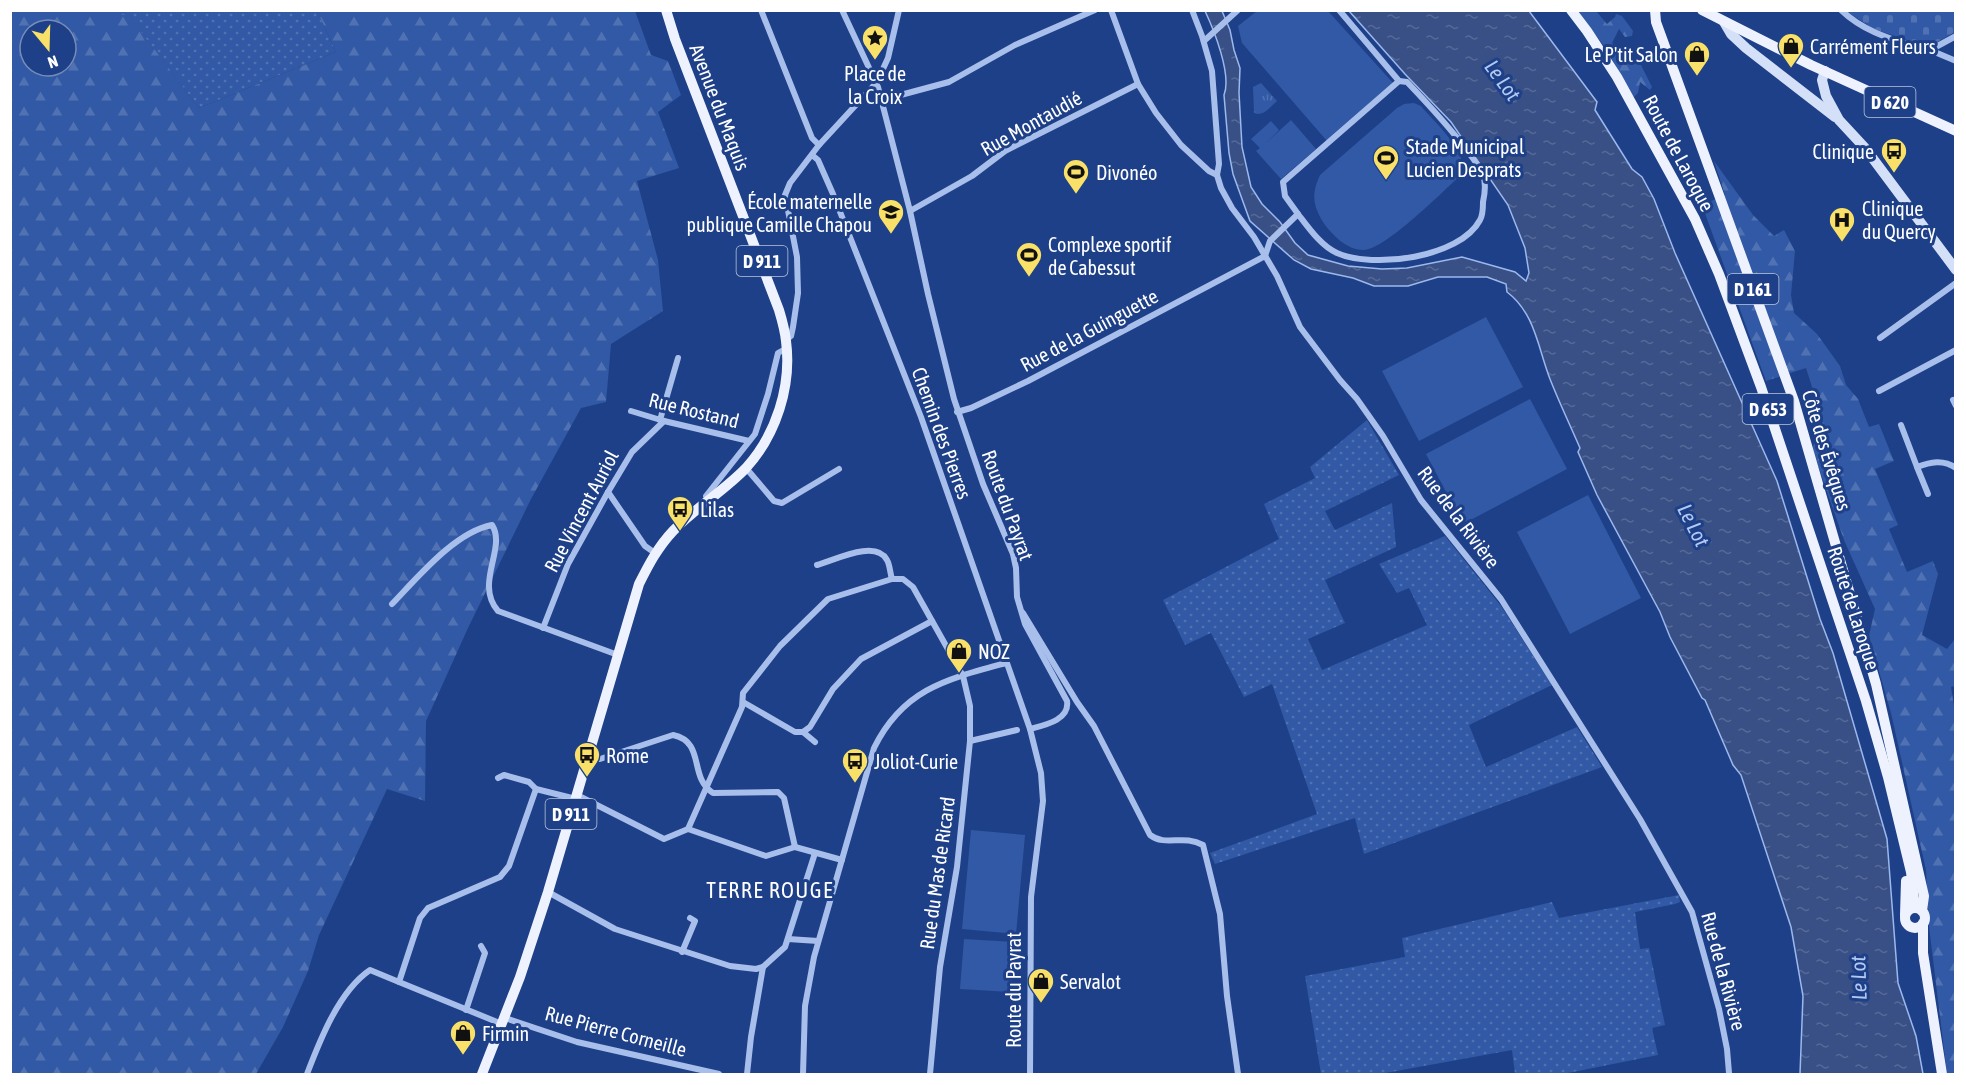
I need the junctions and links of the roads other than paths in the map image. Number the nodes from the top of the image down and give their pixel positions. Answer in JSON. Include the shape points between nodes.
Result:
{"nodes":[{"id":1,"x":666,"y":10,"type":"edge"},
{"id":2,"x":761,"y":10,"type":"edge"},
{"id":3,"x":842,"y":10,"type":"edge"},
{"id":4,"x":899,"y":10,"type":"edge"},
{"id":5,"x":1095,"y":10,"type":"edge"},
{"id":6,"x":1111,"y":10,"type":"edge"},
{"id":7,"x":1192,"y":10,"type":"edge"},
{"id":8,"x":1238,"y":10,"type":"edge"},
{"id":9,"x":1339,"y":10,"type":"edge"},
{"id":10,"x":1571,"y":10,"type":"edge"},
{"id":11,"x":1655,"y":10,"type":"edge"},
{"id":12,"x":1841,"y":10,"type":"edge"},
{"id":13,"x":1700,"y":11,"type":"edge"},
{"id":14,"x":1724,"y":22,"type":"junction"},
{"id":15,"x":1956,"y":36,"type":"edge"},
{"id":16,"x":1207,"y":39,"type":"junction"},
{"id":17,"x":1932,"y":50,"type":"junction"},
{"id":18,"x":1956,"y":61,"type":"edge"},
{"id":19,"x":1825,"y":71,"type":"junction"},
{"id":20,"x":1399,"y":81,"type":"junction"},
{"id":21,"x":877,"y":82,"type":"junction"},
{"id":22,"x":1138,"y":84,"type":"junction"},
{"id":23,"x":1826,"y":96,"type":"junction"},
{"id":24,"x":882,"y":100,"type":"junction"},
{"id":25,"x":1816,"y":104,"type":"junction"},
{"id":26,"x":1839,"y":120,"type":"junction"},
{"id":27,"x":1956,"y":132,"type":"edge"},
{"id":28,"x":819,"y":145,"type":"junction"},
{"id":29,"x":812,"y":155,"type":"junction"},
{"id":30,"x":1217,"y":175,"type":"junction"},
{"id":31,"x":910,"y":211,"type":"junction"},
{"id":32,"x":1298,"y":214,"type":"junction"},
{"id":33,"x":1265,"y":256,"type":"junction"},
{"id":34,"x":1956,"y":270,"type":"edge"},
{"id":35,"x":1956,"y":283,"type":"edge"},
{"id":36,"x":1880,"y":338,"type":"dead end"},
{"id":37,"x":787,"y":344,"type":"junction"},
{"id":38,"x":1956,"y":350,"type":"edge"},
{"id":39,"x":678,"y":358,"type":"dead end"},
{"id":40,"x":1879,"y":391,"type":"dead end"},
{"id":41,"x":631,"y":411,"type":"dead end"},
{"id":42,"x":957,"y":412,"type":"junction"},
{"id":43,"x":662,"y":421,"type":"junction"},
{"id":44,"x":1901,"y":425,"type":"dead end"},
{"id":45,"x":749,"y":441,"type":"junction"},
{"id":46,"x":1917,"y":467,"type":"junction"},
{"id":47,"x":746,"y":468,"type":"junction"},
{"id":48,"x":1956,"y":468,"type":"edge"},
{"id":49,"x":839,"y":469,"type":"dead end"},
{"id":50,"x":608,"y":492,"type":"junction"},
{"id":51,"x":1928,"y":494,"type":"dead end"},
{"id":52,"x":709,"y":500,"type":"junction"},
{"id":53,"x":655,"y":553,"type":"junction"},
{"id":54,"x":817,"y":565,"type":"dead end"},
{"id":55,"x":892,"y":579,"type":"junction"},
{"id":56,"x":392,"y":604,"type":"dead end"},
{"id":57,"x":1022,"y":612,"type":"junction"},
{"id":58,"x":932,"y":621,"type":"junction"},
{"id":59,"x":543,"y":628,"type":"junction"},
{"id":60,"x":619,"y":655,"type":"junction"},
{"id":61,"x":1006,"y":663,"type":"junction"},
{"id":62,"x":963,"y":676,"type":"junction"},
{"id":63,"x":742,"y":702,"type":"junction"},
{"id":64,"x":1030,"y":729,"type":"junction"},
{"id":65,"x":1017,"y":730,"type":"dead end"},
{"id":66,"x":803,"y":732,"type":"junction"},
{"id":67,"x":970,"y":741,"type":"junction"},
{"id":68,"x":815,"y":742,"type":"dead end"},
{"id":69,"x":589,"y":758,"type":"junction"},
{"id":70,"x":498,"y":778,"type":"dead end"},
{"id":71,"x":536,"y":789,"type":"junction"},
{"id":72,"x":706,"y":789,"type":"junction"},
{"id":73,"x":576,"y":797,"type":"junction"},
{"id":74,"x":688,"y":829,"type":"junction"},
{"id":75,"x":1901,"y":836,"type":"junction"},
{"id":76,"x":795,"y":848,"type":"junction"},
{"id":77,"x":815,"y":853,"type":"junction"},
{"id":78,"x":842,"y":860,"type":"junction"},
{"id":79,"x":548,"y":892,"type":"junction"},
{"id":80,"x":1919,"y":909,"type":"junction"},
{"id":81,"x":1905,"y":915,"type":"junction"},
{"id":82,"x":690,"y":918,"type":"dead end"},
{"id":83,"x":1918,"y":925,"type":"junction"},
{"id":84,"x":788,"y":939,"type":"junction"},
{"id":85,"x":818,"y":941,"type":"junction"},
{"id":86,"x":481,"y":946,"type":"dead end"},
{"id":87,"x":682,"y":952,"type":"junction"},
{"id":88,"x":764,"y":967,"type":"junction"},
{"id":89,"x":399,"y":982,"type":"junction"},
{"id":90,"x":466,"y":1010,"type":"junction"},
{"id":91,"x":504,"y":1021,"type":"junction"},
{"id":92,"x":1729,"y":1073,"type":"edge"},
{"id":93,"x":307,"y":1074,"type":"edge"},
{"id":94,"x":482,"y":1074,"type":"edge"},
{"id":95,"x":719,"y":1074,"type":"edge"},
{"id":96,"x":747,"y":1074,"type":"edge"},
{"id":97,"x":803,"y":1074,"type":"edge"},
{"id":98,"x":930,"y":1074,"type":"edge"},
{"id":99,"x":1030,"y":1074,"type":"edge"},
{"id":100,"x":1238,"y":1074,"type":"edge"},
{"id":101,"x":1942,"y":1074,"type":"edge"}],
"edges":[{"from":1,"to":37,"type":"main road","name":"Avenue du Maquis","number":"D 911","via":[[767,275]]},
{"from":2,"to":28,"type":"street","via":[[812,138]]},
{"from":3,"to":21,"type":"street"},
{"from":4,"to":21,"type":"street","via":[[888,58]]},
{"from":5,"to":24,"type":"street","via":[[1047,30],[949,82]]},
{"from":6,"to":22,"type":"street","name":"Rue de la Rivière"},
{"from":7,"to":16,"type":"street"},
{"from":8,"to":16,"type":"street"},
{"from":9,"to":20,"type":"street"},
{"from":10,"to":75,"type":"main road","name":"Route de Laroque","number":"D 653","via":[[1617,77],[1695,219],[1719,274],[1866,701]]},
{"from":11,"to":80,"type":"main road","name":"Côte des Évêques","number":"D 161","via":[[1656,22],[1794,401],[1824,502],[1891,744],[1924,896]]},
{"from":12,"to":17,"type":"street","via":[[1874,33]]},
{"from":13,"to":14,"type":"main road","number":"D 620"},
{"from":14,"to":19,"type":"main road","number":"D 620"},
{"from":14,"to":25,"type":"street","via":[[1746,48]]},
{"from":15,"to":17,"type":"street"},
{"from":16,"to":30,"type":"street"},
{"from":17,"to":18,"type":"street"},
{"from":19,"to":23,"type":"street","via":[[1822,80]]},
{"from":19,"to":27,"type":"main road","number":"D 620"},
{"from":20,"to":32,"type":"street","via":[[1283,182],[1285,196]]},
{"from":20,"to":32,"type":"street","via":[[1407,82],[1435,111],[1483,175],[1481,219],[1447,249],[1428,255],[1360,260],[1335,252]]},
{"from":21,"to":24,"type":"street"},
{"from":21,"to":28,"type":"street"},
{"from":22,"to":30,"type":"street","name":"Rue de la Rivière","via":[[1181,145]]},
{"from":22,"to":31,"type":"street","name":"Rue Montaudié","via":[[1005,151],[972,176]]},
{"from":23,"to":25,"type":"street"},
{"from":23,"to":26,"type":"street"},
{"from":24,"to":31,"type":"street","name":"Route du Payrat"},
{"from":25,"to":26,"type":"street"},
{"from":26,"to":34,"type":"street","via":[[1868,152]]},
{"from":28,"to":29,"type":"street"},
{"from":29,"to":37,"type":"street","via":[[785,195],[797,257],[798,293]]},
{"from":29,"to":61,"type":"street","name":"Chemin des Pierres","via":[[833,194],[921,417]]},
{"from":30,"to":33,"type":"street","name":"Rue de la Rivière","via":[[1232,208]]},
{"from":31,"to":42,"type":"street","name":"Route du Payrat"},
{"from":32,"to":33,"type":"street","via":[[1270,241]]},
{"from":33,"to":42,"type":"street","name":"Rue de la Guinguette","via":[[1028,381]]},
{"from":33,"to":92,"type":"street","name":"Rue de la Rivière","via":[[1300,327],[1383,436],[1421,500],[1501,599],[1640,819],[1692,912],[1719,1009]]},
{"from":35,"to":36,"type":"street"},
{"from":37,"to":45,"type":"street","via":[[778,353]]},
{"from":37,"to":47,"type":"main road","name":"Avenue du Maquis","number":"D 911","via":[[788,369],[779,411]]},
{"from":38,"to":40,"type":"street"},
{"from":39,"to":43,"type":"street"},
{"from":41,"to":43,"type":"street","name":"Rue Rostand"},
{"from":42,"to":57,"type":"street","name":"Route du Payrat","via":[[1013,554]]},
{"from":43,"to":45,"type":"street","name":"Rue Rostand"},
{"from":43,"to":50,"type":"street","name":"Rue Vincent Auriol","via":[[632,452]]},
{"from":44,"to":46,"type":"street"},
{"from":45,"to":52,"type":"street","via":[[706,496]]},
{"from":46,"to":48,"type":"street","via":[[1930,462],[1949,463]]},
{"from":46,"to":51,"type":"street"},
{"from":47,"to":49,"type":"street","via":[[774,501],[782,503]]},
{"from":47,"to":52,"type":"main road","name":"Avenue du Maquis","number":"D 911"},
{"from":50,"to":53,"type":"street","via":[[645,546]]},
{"from":50,"to":59,"type":"street","name":"Rue Vincent Auriol","via":[[568,564]]},
{"from":52,"to":53,"type":"main road","name":"Avenue du Maquis","number":"D 911","via":[[675,529]]},
{"from":53,"to":60,"type":"main road","number":"D 911","via":[[639,584]]},
{"from":54,"to":55,"type":"street","via":[[869,549],[887,559]]},
{"from":55,"to":58,"type":"street","name":"Rue du Mas de Ricard","via":[[903,579],[913,587]]},
{"from":55,"to":63,"type":"street","via":[[828,599],[780,646],[743,693]]},
{"from":56,"to":59,"type":"street","via":[[449,548],[481,527],[492,525],[497,541],[489,576],[492,604],[498,611]]},
{"from":57,"to":64,"type":"street","name":"Route du Payrat","via":[[1024,624],[1068,708],[1060,718]]},
{"from":57,"to":100,"type":"street","via":[[1094,726],[1150,835],[1159,840],[1192,839],[1203,845],[1220,914]]},
{"from":58,"to":62,"type":"street","name":"Rue du Mas de Ricard"},
{"from":58,"to":66,"type":"street","via":[[861,659],[833,689]]},
{"from":59,"to":60,"type":"street"},
{"from":60,"to":69,"type":"main road","number":"D 911"},
{"from":61,"to":62,"type":"street"},
{"from":61,"to":64,"type":"street","name":"Chemin des Pierres"},
{"from":62,"to":67,"type":"street","name":"Rue du Mas de Ricard","via":[[970,706]]},
{"from":62,"to":78,"type":"street","via":[[923,692],[900,709],[883,729]]},
{"from":63,"to":66,"type":"street","via":[[795,732]]},
{"from":63,"to":72,"type":"street"},
{"from":64,"to":99,"type":"street","name":"Route du Payrat","via":[[1041,773],[1043,801],[1030,897]]},
{"from":65,"to":67,"type":"street"},
{"from":66,"to":68,"type":"street"},
{"from":67,"to":98,"type":"street","name":"Rue du Mas de Ricard"},
{"from":69,"to":72,"type":"street","via":[[600,759],[673,735],[684,737],[692,745]]},
{"from":69,"to":73,"type":"main road","number":"D 911"},
{"from":70,"to":71,"type":"street","via":[[504,775],[529,782]]},
{"from":71,"to":73,"type":"street"},
{"from":71,"to":89,"type":"street","via":[[509,866],[500,877],[428,908],[420,918]]},
{"from":72,"to":74,"type":"street"},
{"from":72,"to":76,"type":"street","via":[[712,793],[778,792],[784,798]]},
{"from":73,"to":74,"type":"street","via":[[581,796],[664,839]]},
{"from":73,"to":79,"type":"main road","number":"D 911"},
{"from":74,"to":76,"type":"street","via":[[766,856]]},
{"from":75,"to":80,"type":"main road","name":"Route de Laroque","number":"D 653"},
{"from":75,"to":81,"type":"main road","name":"Route de Laroque","number":"D 653"},
{"from":76,"to":77,"type":"street"},
{"from":77,"to":78,"type":"street"},
{"from":77,"to":84,"type":"street"},
{"from":78,"to":85,"type":"street"},
{"from":79,"to":87,"type":"street","via":[[615,930]]},
{"from":79,"to":91,"type":"main road","number":"D 911"},
{"from":80,"to":81,"type":"main road","via":[[1909,909]]},
{"from":80,"to":83,"type":"main road","via":[[1925,917]]},
{"from":81,"to":83,"type":"main road","via":[[1907,924]]},
{"from":82,"to":87,"type":"street","via":[[695,921]]},
{"from":83,"to":101,"type":"main road"},
{"from":84,"to":85,"type":"street"},
{"from":84,"to":88,"type":"street"},
{"from":85,"to":97,"type":"street","via":[[805,1006]]},
{"from":86,"to":90,"type":"street","via":[[485,953]]},
{"from":87,"to":88,"type":"street","via":[[730,966]]},
{"from":88,"to":96,"type":"street"},
{"from":89,"to":90,"type":"street","name":"Rue Pierre Corneille"},
{"from":89,"to":93,"type":"street","name":"Rue Pierre Corneille","via":[[370,970],[361,976],[341,1003]]},
{"from":90,"to":91,"type":"street","name":"Rue Pierre Corneille"},
{"from":91,"to":94,"type":"main road","number":"D 911"},
{"from":91,"to":95,"type":"street","name":"Rue Pierre Corneille"}]}
